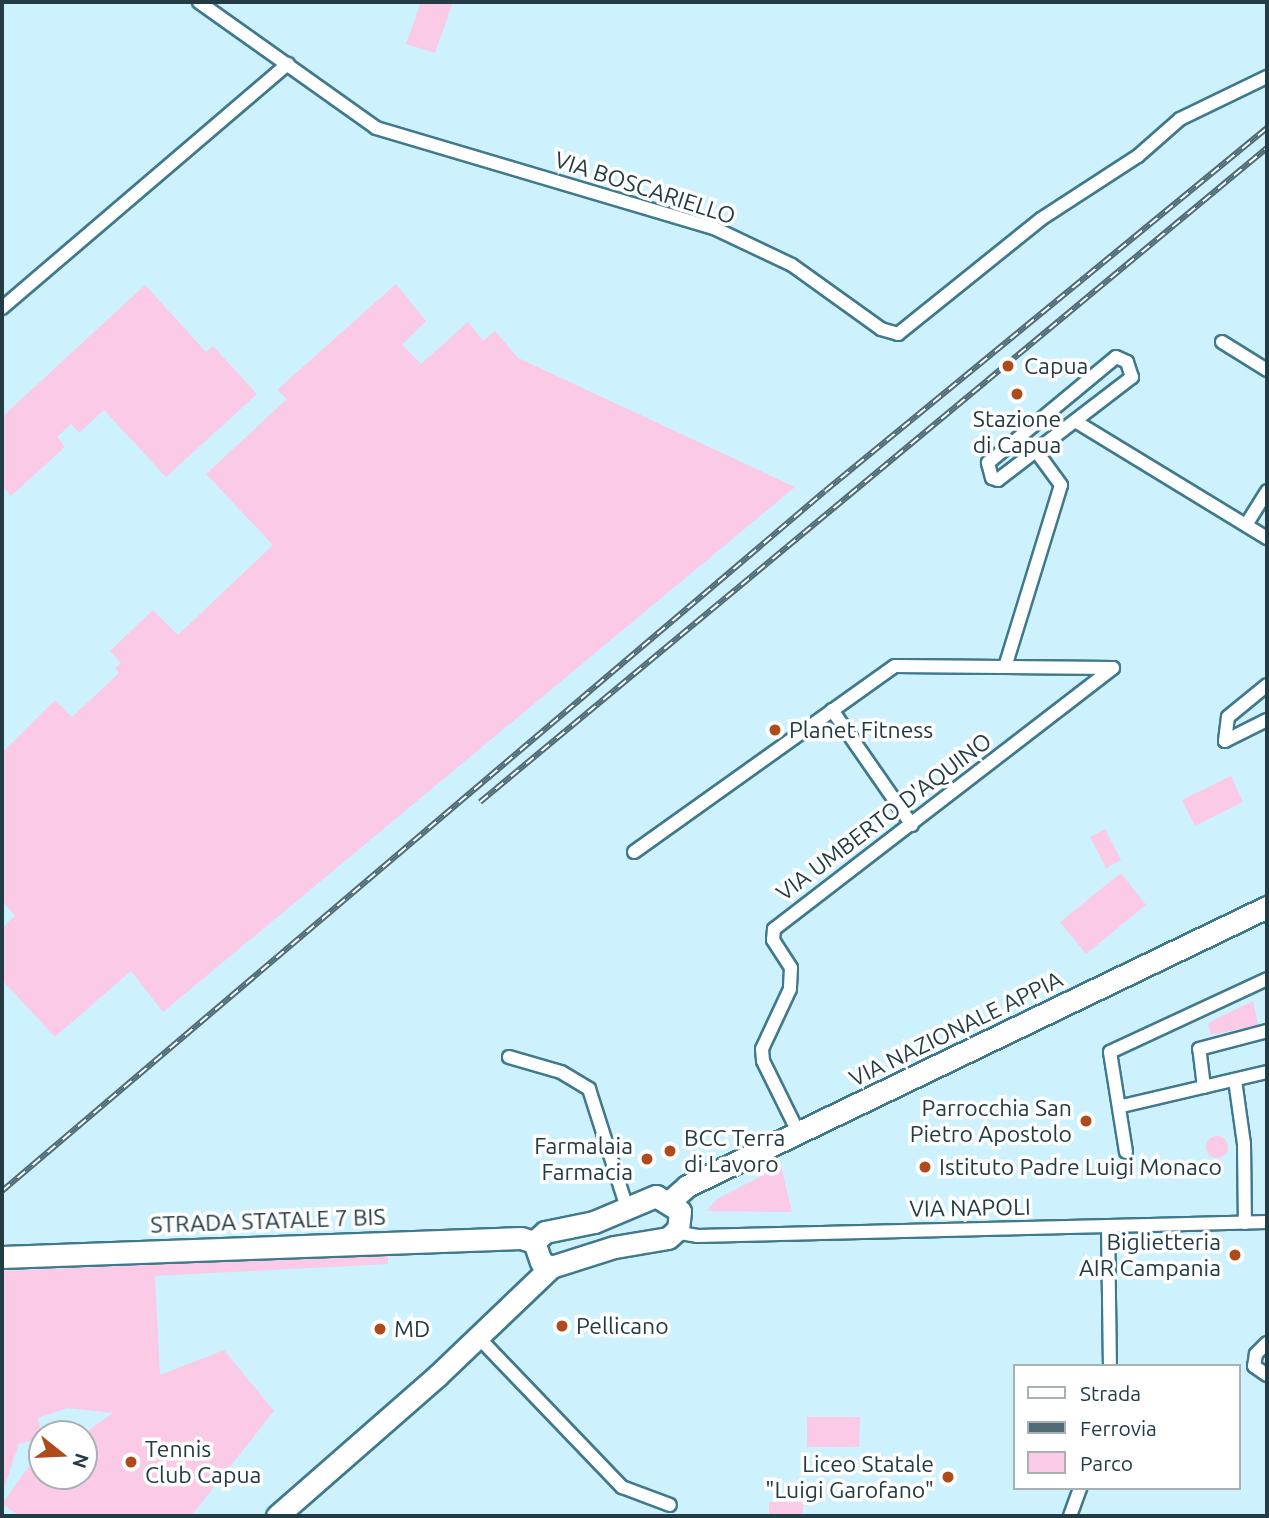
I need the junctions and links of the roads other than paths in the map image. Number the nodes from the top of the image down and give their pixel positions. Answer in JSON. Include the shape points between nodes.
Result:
{"nodes":[{"id":1,"x":199,"y":2,"type":"edge"},
{"id":2,"x":288,"y":64,"type":"junction"},
{"id":3,"x":1267,"y":78,"type":"edge"},
{"id":4,"x":2,"y":308,"type":"edge"},
{"id":5,"x":1222,"y":342,"type":"dead end"},
{"id":6,"x":1267,"y":370,"type":"edge"},
{"id":7,"x":1073,"y":393,"type":"junction"},
{"id":8,"x":1088,"y":411,"type":"junction"},
{"id":9,"x":1075,"y":421,"type":"junction"},
{"id":10,"x":1038,"y":422,"type":"junction"},
{"id":11,"x":1050,"y":440,"type":"junction"},
{"id":12,"x":1036,"y":451,"type":"junction"},
{"id":13,"x":1267,"y":491,"type":"edge"},
{"id":14,"x":1246,"y":525,"type":"junction"},
{"id":15,"x":1267,"y":538,"type":"edge"},
{"id":16,"x":1005,"y":667,"type":"junction"},
{"id":17,"x":1267,"y":685,"type":"edge"},
{"id":18,"x":832,"y":710,"type":"junction"},
{"id":19,"x":1267,"y":720,"type":"edge"},
{"id":20,"x":912,"y":825,"type":"junction"},
{"id":21,"x":634,"y":852,"type":"dead end"},
{"id":22,"x":1267,"y":907,"type":"edge"},
{"id":23,"x":1267,"y":979,"type":"edge"},
{"id":24,"x":1267,"y":1031,"type":"edge"},
{"id":25,"x":509,"y":1057,"type":"dead end"},
{"id":26,"x":1267,"y":1072,"type":"edge"},
{"id":27,"x":1235,"y":1080,"type":"junction"},
{"id":28,"x":1204,"y":1087,"type":"junction"},
{"id":29,"x":1122,"y":1106,"type":"junction"},
{"id":30,"x":799,"y":1134,"type":"junction"},
{"id":31,"x":1126,"y":1152,"type":"dead end"},
{"id":32,"x":670,"y":1201,"type":"junction"},
{"id":33,"x":627,"y":1208,"type":"junction"},
{"id":34,"x":1267,"y":1222,"type":"edge"},
{"id":35,"x":1245,"y":1223,"type":"junction"},
{"id":36,"x":1108,"y":1226,"type":"junction"},
{"id":37,"x":675,"y":1231,"type":"junction"},
{"id":38,"x":534,"y":1242,"type":"junction"},
{"id":39,"x":2,"y":1257,"type":"edge"},
{"id":40,"x":551,"y":1267,"type":"junction"},
{"id":41,"x":479,"y":1338,"type":"junction"},
{"id":42,"x":1267,"y":1343,"type":"edge"},
{"id":43,"x":1110,"y":1364,"type":"edge"},
{"id":44,"x":1267,"y":1375,"type":"edge"},
{"id":45,"x":1079,"y":1490,"type":"edge"},
{"id":46,"x":670,"y":1505,"type":"dead end"},
{"id":47,"x":277,"y":1516,"type":"edge"},
{"id":48,"x":1070,"y":1516,"type":"edge"}],
"edges":[{"from":1,"to":2,"type":"street","name":"VIA BOSCARIELLO"},
{"from":2,"to":3,"type":"street","name":"VIA BOSCARIELLO","via":[[376,128],[714,228],[792,265],[881,329],[898,334],[1041,219],[1138,156],[1180,119]]},
{"from":2,"to":4,"type":"street"},
{"from":5,"to":6,"type":"street"},
{"from":7,"to":8,"type":"street","via":[[1087,397]]},
{"from":7,"to":8,"type":"street","via":[[1116,356],[1127,362],[1132,377]]},
{"from":7,"to":10,"type":"street"},
{"from":8,"to":9,"type":"street"},
{"from":9,"to":11,"type":"street"},
{"from":9,"to":14,"type":"street"},
{"from":10,"to":11,"type":"street","via":[[1036,440]]},
{"from":10,"to":12,"type":"street","via":[[988,463],[987,471],[998,480]]},
{"from":11,"to":12,"type":"street"},
{"from":12,"to":16,"type":"street","via":[[1061,485],[1009,641]]},
{"from":13,"to":14,"type":"street"},
{"from":14,"to":15,"type":"street"},
{"from":16,"to":18,"type":"street","via":[[895,666]]},
{"from":16,"to":20,"type":"street","name":"VIA UMBERTO D'AQUINO","via":[[1113,668]]},
{"from":17,"to":19,"type":"street","via":[[1228,717],[1225,741]]},
{"from":18,"to":20,"type":"street"},
{"from":18,"to":21,"type":"street"},
{"from":20,"to":30,"type":"street","name":"VIA UMBERTO D'AQUINO","via":[[774,929],[773,940],[791,968],[790,989],[762,1049],[763,1061]]},
{"from":22,"to":30,"type":"main road","name":"VIA NAZIONALE APPIA"},
{"from":23,"to":29,"type":"street","via":[[1110,1052]]},
{"from":24,"to":28,"type":"street","via":[[1199,1049]]},
{"from":25,"to":33,"type":"street","via":[[561,1072],[589,1089]]},
{"from":26,"to":27,"type":"street"},
{"from":27,"to":28,"type":"street"},
{"from":27,"to":35,"type":"street","via":[[1244,1144]]},
{"from":28,"to":29,"type":"street"},
{"from":29,"to":31,"type":"street"},
{"from":30,"to":32,"type":"main road","name":"VIA NAZIONALE APPIA","via":[[687,1186]]},
{"from":32,"to":33,"type":"main road","via":[[656,1196]]},
{"from":32,"to":37,"type":"main road","via":[[682,1219]]},
{"from":33,"to":38,"type":"main road","via":[[594,1222],[545,1232]]},
{"from":34,"to":35,"type":"street","name":"VIA NAPOLI"},
{"from":35,"to":36,"type":"street","name":"VIA NAPOLI"},
{"from":36,"to":37,"type":"street","name":"VIA NAPOLI","via":[[711,1236]]},
{"from":36,"to":43,"type":"street"},
{"from":37,"to":40,"type":"main road","via":[[668,1238],[614,1247]]},
{"from":38,"to":39,"type":"main road","name":"STRADA STATALE 7 BIS","via":[[521,1238]]},
{"from":38,"to":40,"type":"main road","via":[[541,1262]]},
{"from":40,"to":41,"type":"main road"},
{"from":41,"to":46,"type":"street","via":[[622,1487]]},
{"from":41,"to":47,"type":"main road"},
{"from":42,"to":44,"type":"street","via":[[1256,1354],[1254,1366]]},
{"from":45,"to":48,"type":"street"}]}
